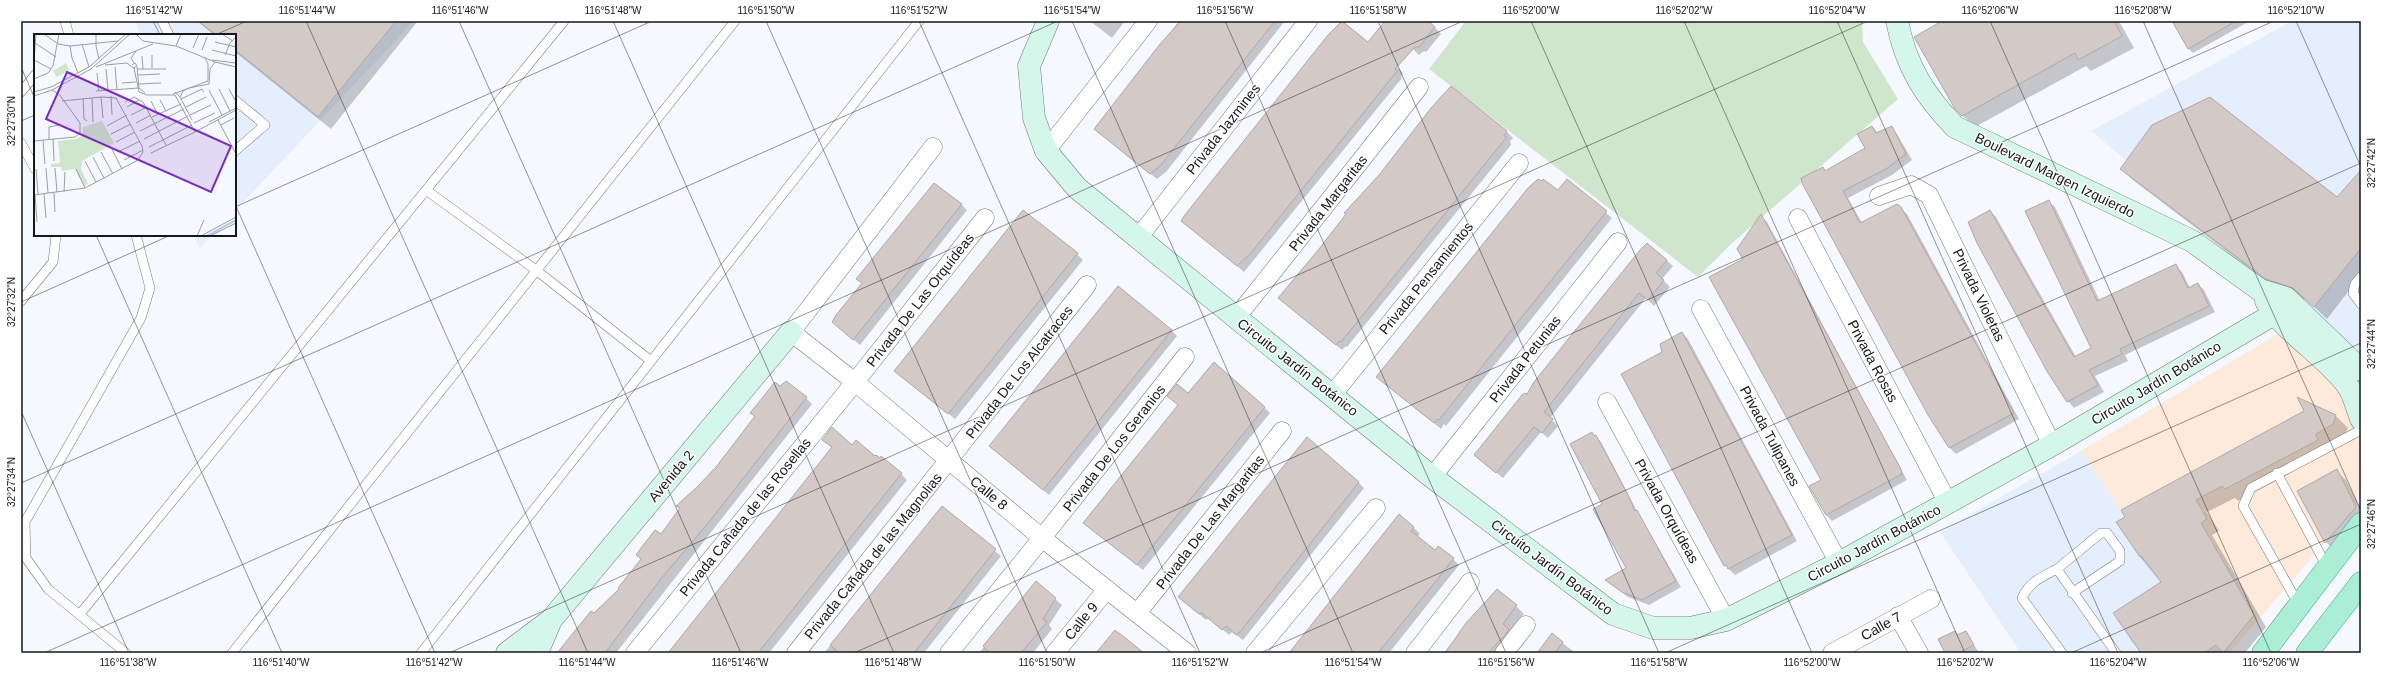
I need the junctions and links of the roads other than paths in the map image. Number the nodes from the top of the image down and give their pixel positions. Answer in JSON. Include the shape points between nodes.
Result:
{"nodes":[{"id":1,"x":65,"y":21,"type":"edge"},
{"id":2,"x":162,"y":21,"type":"edge"},
{"id":3,"x":564,"y":21,"type":"edge"},
{"id":4,"x":735,"y":21,"type":"edge"},
{"id":5,"x":918,"y":21,"type":"edge"},
{"id":6,"x":1048,"y":21,"type":"edge"},
{"id":7,"x":1148,"y":21,"type":"edge"},
{"id":8,"x":1308,"y":21,"type":"edge"},
{"id":9,"x":1897,"y":21,"type":"edge"},
{"id":10,"x":69,"y":34,"type":"edge"},
{"id":11,"x":168,"y":34,"type":"edge"},
{"id":12,"x":34,"y":76,"type":"edge"},
{"id":13,"x":1419,"y":87,"type":"dead end"},
{"id":14,"x":21,"y":92,"type":"edge"},
{"id":15,"x":236,"y":101,"type":"edge"},
{"id":16,"x":21,"y":143,"type":"edge"},
{"id":17,"x":933,"y":147,"type":"dead end"},
{"id":18,"x":236,"y":150,"type":"edge"},
{"id":19,"x":1046,"y":151,"type":"junction"},
{"id":20,"x":1519,"y":163,"type":"dead end"},
{"id":21,"x":34,"y":167,"type":"edge"},
{"id":22,"x":426,"y":190,"type":"junction"},
{"id":23,"x":1878,"y":196,"type":"dead end"},
{"id":24,"x":985,"y":218,"type":"dead end"},
{"id":25,"x":1798,"y":218,"type":"dead end"},
{"id":26,"x":56,"y":236,"type":"edge"},
{"id":27,"x":136,"y":236,"type":"edge"},
{"id":28,"x":1138,"y":238,"type":"junction"},
{"id":29,"x":1618,"y":242,"type":"dead end"},
{"id":30,"x":536,"y":270,"type":"junction"},
{"id":31,"x":2361,"y":277,"type":"edge"},
{"id":32,"x":1087,"y":285,"type":"dead end"},
{"id":33,"x":21,"y":301,"type":"edge"},
{"id":34,"x":2361,"y":304,"type":"edge"},
{"id":35,"x":2280,"y":306,"type":"junction"},
{"id":36,"x":1701,"y":309,"type":"dead end"},
{"id":37,"x":1236,"y":318,"type":"junction"},
{"id":38,"x":791,"y":332,"type":"junction"},
{"id":39,"x":1185,"y":357,"type":"dead end"},
{"id":40,"x":651,"y":361,"type":"junction"},
{"id":41,"x":2357,"y":377,"type":"edge"},
{"id":42,"x":856,"y":382,"type":"junction"},
{"id":43,"x":1333,"y":394,"type":"junction"},
{"id":44,"x":1607,"y":402,"type":"dead end"},
{"id":45,"x":2361,"y":419,"type":"edge"},
{"id":46,"x":2361,"y":430,"type":"edge"},
{"id":47,"x":1282,"y":431,"type":"dead end"},
{"id":48,"x":2052,"y":445,"type":"junction"},
{"id":49,"x":950,"y":460,"type":"junction"},
{"id":50,"x":2277,"y":473,"type":"junction"},
{"id":51,"x":1432,"y":477,"type":"junction"},
{"id":52,"x":1948,"y":503,"type":"junction"},
{"id":53,"x":1376,"y":508,"type":"dead end"},
{"id":54,"x":2361,"y":524,"type":"edge"},
{"id":55,"x":1042,"y":538,"type":"junction"},
{"id":56,"x":1838,"y":564,"type":"junction"},
{"id":57,"x":2327,"y":567,"type":"junction"},
{"id":58,"x":2057,"y":569,"type":"junction"},
{"id":59,"x":1470,"y":582,"type":"dead end"},
{"id":60,"x":2361,"y":583,"type":"edge"},
{"id":61,"x":1107,"y":589,"type":"junction"},
{"id":62,"x":2072,"y":593,"type":"junction"},
{"id":63,"x":1931,"y":599,"type":"dead end"},
{"id":64,"x":2299,"y":605,"type":"junction"},
{"id":65,"x":1138,"y":612,"type":"junction"},
{"id":66,"x":80,"y":614,"type":"junction"},
{"id":67,"x":1898,"y":616,"type":"junction"},
{"id":68,"x":551,"y":620,"type":"junction"},
{"id":69,"x":1726,"y":620,"type":"junction"},
{"id":70,"x":1526,"y":625,"type":"dead end"},
{"id":71,"x":510,"y":652,"type":"edge"},
{"id":72,"x":126,"y":653,"type":"edge"},
{"id":73,"x":232,"y":653,"type":"edge"},
{"id":74,"x":421,"y":653,"type":"edge"},
{"id":75,"x":537,"y":653,"type":"edge"},
{"id":76,"x":635,"y":653,"type":"edge"},
{"id":77,"x":796,"y":653,"type":"edge"},
{"id":78,"x":949,"y":653,"type":"edge"},
{"id":79,"x":1056,"y":653,"type":"edge"},
{"id":80,"x":1187,"y":653,"type":"edge"},
{"id":81,"x":1255,"y":653,"type":"edge"},
{"id":82,"x":1415,"y":653,"type":"edge"},
{"id":83,"x":1504,"y":653,"type":"edge"},
{"id":84,"x":1832,"y":653,"type":"edge"},
{"id":85,"x":1919,"y":653,"type":"edge"},
{"id":86,"x":2062,"y":653,"type":"edge"},
{"id":87,"x":2116,"y":653,"type":"edge"},
{"id":88,"x":2263,"y":653,"type":"edge"},
{"id":89,"x":2307,"y":653,"type":"edge"}],
"edges":[{"from":1,"to":10,"type":"lane"},
{"from":2,"to":11,"type":"lane"},
{"from":3,"to":22,"type":"lane"},
{"from":4,"to":30,"type":"lane"},
{"from":5,"to":40,"type":"lane"},
{"from":6,"to":19,"type":"street","name":"Circuito Jardín Botánico","via":[[1029,66],[1034,118]]},
{"from":7,"to":19,"type":"street"},
{"from":8,"to":28,"type":"street","name":"Privada Jazmines"},
{"from":9,"to":35,"type":"street","name":"Boulevard Margen Izquierdo","via":[[1902,47],[1913,73],[1935,106],[1955,127],[2192,241]]},
{"from":12,"to":14,"type":"lane"},
{"from":13,"to":37,"type":"street","name":"Privada Margaritas"},
{"from":15,"to":18,"type":"lane","via":[[265,125]]},
{"from":16,"to":21,"type":"lane"},
{"from":17,"to":38,"type":"street"},
{"from":19,"to":28,"type":"street","name":"Circuito Jardín Botánico","via":[[1077,188]]},
{"from":20,"to":43,"type":"street","name":"Privada Pensamientos"},
{"from":22,"to":30,"type":"lane"},
{"from":22,"to":66,"type":"lane"},
{"from":23,"to":48,"type":"street","name":"Privada Violetas","via":[[1911,185],[1930,195]]},
{"from":24,"to":42,"type":"street","name":"Privada De Las Orquídeas"},
{"from":25,"to":52,"type":"street","name":"Privada Rosas"},
{"from":26,"to":33,"type":"lane","via":[[53,262]]},
{"from":27,"to":66,"type":"lane","via":[[150,288],[141,318],[25,522],[26,558],[48,589]]},
{"from":28,"to":37,"type":"street","name":"Circuito Jardín Botánico"},
{"from":29,"to":51,"type":"street","name":"Privada Petunias"},
{"from":30,"to":40,"type":"lane"},
{"from":30,"to":73,"type":"lane"},
{"from":31,"to":34,"type":"lane","via":[[2355,284],[2353,293]]},
{"from":32,"to":49,"type":"street","name":"Privada De Los Alcatraces"},
{"from":35,"to":41,"type":"street","name":"Boulevard Margen Izquierdo","via":[[2354,361]]},
{"from":35,"to":48,"type":"street","name":"Circuito Jardín Botánico"},
{"from":36,"to":56,"type":"street","name":"Privada Tulipanes"},
{"from":37,"to":43,"type":"street","name":"Circuito Jardín Botánico"},
{"from":38,"to":42,"type":"street","name":"Calle 8"},
{"from":38,"to":68,"type":"street","name":"Avenida 2"},
{"from":39,"to":55,"type":"street","name":"Privada De Los Geranios"},
{"from":40,"to":74,"type":"lane"},
{"from":41,"to":45,"type":"street","name":"Boulevard Margen Izquierdo"},
{"from":42,"to":49,"type":"street","name":"Calle 8"},
{"from":42,"to":76,"type":"street","name":"Privada Cañada de las Rosellas"},
{"from":43,"to":51,"type":"street","name":"Circuito Jardín Botánico"},
{"from":44,"to":69,"type":"street","name":"Privada Orquídeas"},
{"from":46,"to":50,"type":"lane"},
{"from":47,"to":65,"type":"street","name":"Privada De Las Margaritas"},
{"from":48,"to":52,"type":"street","name":"Circuito Jardín Botánico"},
{"from":49,"to":55,"type":"street","name":"Calle 8"},
{"from":49,"to":77,"type":"street","name":"Privada Cañada de las Magnolias"},
{"from":50,"to":57,"type":"lane"},
{"from":50,"to":64,"type":"lane","via":[[2251,488],[2243,506]]},
{"from":51,"to":69,"type":"street","name":"Circuito Jardín Botánico","via":[[1613,614],[1653,628],[1690,628]]},
{"from":52,"to":56,"type":"street","name":"Circuito Jardín Botánico"},
{"from":53,"to":81,"type":"street"},
{"from":54,"to":57,"type":"main road"},
{"from":55,"to":61,"type":"street","name":"Calle 8"},
{"from":55,"to":78,"type":"street","name":"Privada De Los Geranios"},
{"from":56,"to":69,"type":"street","name":"Circuito Jardín Botánico"},
{"from":57,"to":64,"type":"main road"},
{"from":58,"to":62,"type":"lane"},
{"from":58,"to":62,"type":"lane","via":[[2102,534],[2107,533],[2120,552],[2120,561]]},
{"from":58,"to":86,"type":"lane","via":[[2033,583],[2022,598]]},
{"from":59,"to":82,"type":"street"},
{"from":60,"to":89,"type":"main road"},
{"from":61,"to":65,"type":"street","name":"Calle 8"},
{"from":61,"to":79,"type":"street","name":"Calle 9"},
{"from":62,"to":87,"type":"lane"},
{"from":63,"to":67,"type":"street","name":"Calle 7"},
{"from":64,"to":88,"type":"main road"},
{"from":65,"to":80,"type":"street","name":"Calle 8"},
{"from":66,"to":72,"type":"lane"},
{"from":67,"to":84,"type":"street","name":"Calle 7"},
{"from":67,"to":85,"type":"street"},
{"from":68,"to":71,"type":"street"},
{"from":68,"to":75,"type":"street"},
{"from":70,"to":83,"type":"street"}]}
